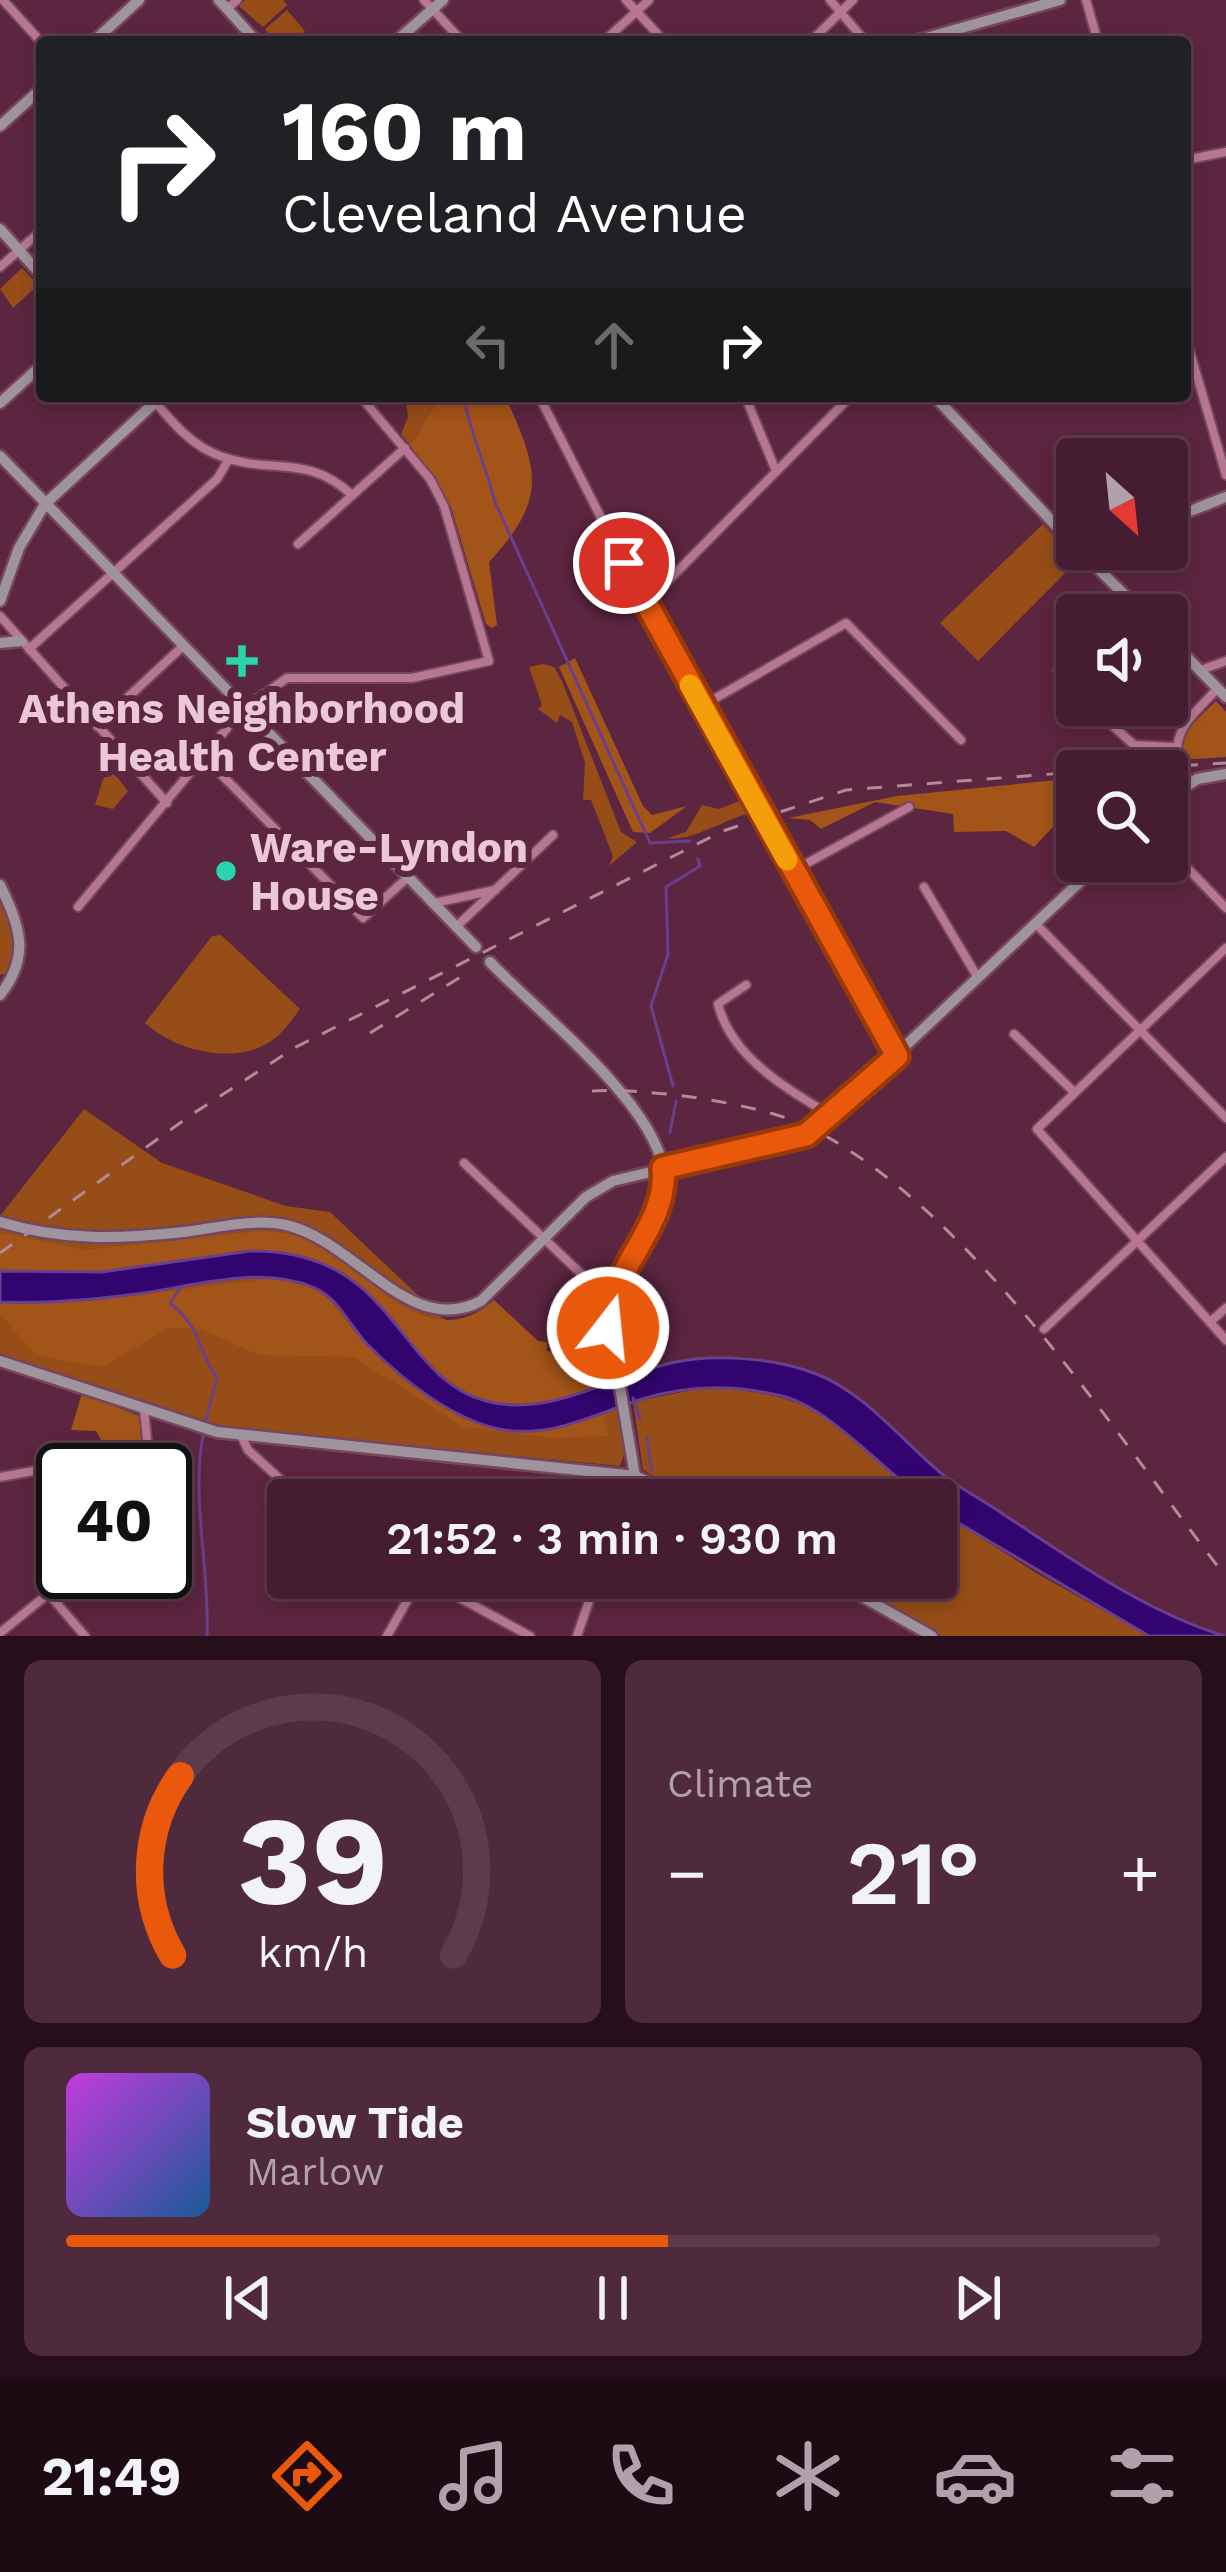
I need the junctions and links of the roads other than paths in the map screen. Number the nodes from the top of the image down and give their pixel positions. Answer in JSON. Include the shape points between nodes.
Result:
{"nodes":[{"id":1,"x":3,"y":0,"type":"edge"},
{"id":2,"x":139,"y":0,"type":"edge"},
{"id":3,"x":626,"y":0,"type":"edge"},
{"id":4,"x":649,"y":0,"type":"edge"},
{"id":5,"x":830,"y":0,"type":"edge"},
{"id":6,"x":853,"y":0,"type":"edge"},
{"id":7,"x":1060,"y":0,"type":"edge"},
{"id":8,"x":1086,"y":0,"type":"edge"},
{"id":9,"x":227,"y":3,"type":"edge"},
{"id":10,"x":433,"y":3,"type":"edge"},
{"id":11,"x":637,"y":11,"type":"junction"},
{"id":12,"x":840,"y":12,"type":"junction"},
{"id":13,"x":36,"y":36,"type":"edge"},
{"id":14,"x":100,"y":36,"type":"edge"},
{"id":15,"x":248,"y":36,"type":"edge"},
{"id":16,"x":401,"y":36,"type":"edge"},
{"id":17,"x":458,"y":36,"type":"edge"},
{"id":18,"x":610,"y":36,"type":"edge"},
{"id":19,"x":660,"y":36,"type":"edge"},
{"id":20,"x":816,"y":36,"type":"edge"},
{"id":21,"x":861,"y":36,"type":"edge"},
{"id":22,"x":933,"y":36,"type":"edge"},
{"id":23,"x":1096,"y":36,"type":"edge"},
{"id":24,"x":36,"y":93,"type":"edge"},
{"id":25,"x":0,"y":126,"type":"edge"},
{"id":26,"x":1226,"y":152,"type":"edge"},
{"id":27,"x":1191,"y":159,"type":"edge"},
{"id":28,"x":0,"y":229,"type":"edge"},
{"id":29,"x":36,"y":235,"type":"edge"},
{"id":30,"x":19,"y":250,"type":"junction"},
{"id":31,"x":0,"y":267,"type":"edge"},
{"id":32,"x":36,"y":269,"type":"edge"},
{"id":33,"x":1191,"y":355,"type":"edge"},
{"id":34,"x":36,"y":370,"type":"edge"},
{"id":35,"x":152,"y":402,"type":"edge"},
{"id":36,"x":159,"y":402,"type":"edge"},
{"id":37,"x":365,"y":402,"type":"edge"},
{"id":38,"x":542,"y":402,"type":"edge"},
{"id":39,"x":747,"y":402,"type":"edge"},
{"id":40,"x":845,"y":402,"type":"edge"},
{"id":41,"x":940,"y":402,"type":"edge"},
{"id":42,"x":0,"y":403,"type":"edge"},
{"id":43,"x":405,"y":448,"type":"junction"},
{"id":44,"x":0,"y":456,"type":"edge"},
{"id":45,"x":229,"y":459,"type":"junction"},
{"id":46,"x":776,"y":471,"type":"junction"},
{"id":47,"x":1226,"y":475,"type":"edge"},
{"id":48,"x":352,"y":495,"type":"junction"},
{"id":49,"x":1226,"y":497,"type":"edge"},
{"id":50,"x":45,"y":504,"type":"junction"},
{"id":51,"x":1188,"y":512,"type":"edge"},
{"id":52,"x":1056,"y":523,"type":"edge"},
{"id":53,"x":298,"y":544,"type":"dead end"},
{"id":54,"x":1101,"y":570,"type":"edge"},
{"id":55,"x":112,"y":573,"type":"junction"},
{"id":56,"x":1125,"y":594,"type":"edge"},
{"id":57,"x":0,"y":601,"type":"edge"},
{"id":58,"x":645,"y":604,"type":"junction"},
{"id":59,"x":0,"y":616,"type":"edge"},
{"id":60,"x":0,"y":643,"type":"edge"},
{"id":61,"x":25,"y":645,"type":"junction"},
{"id":62,"x":183,"y":646,"type":"junction"},
{"id":63,"x":1188,"y":657,"type":"edge"},
{"id":64,"x":1226,"y":661,"type":"edge"},
{"id":65,"x":1201,"y":670,"type":"junction"},
{"id":66,"x":1222,"y":693,"type":"edge"},
{"id":67,"x":702,"y":706,"type":"junction"},
{"id":68,"x":243,"y":709,"type":"junction"},
{"id":69,"x":97,"y":726,"type":"junction"},
{"id":70,"x":1113,"y":726,"type":"edge"},
{"id":71,"x":961,"y":740,"type":"dead end"},
{"id":72,"x":1174,"y":747,"type":"junction"},
{"id":73,"x":1174,"y":750,"type":"edge"},
{"id":74,"x":204,"y":757,"type":"junction"},
{"id":75,"x":1226,"y":774,"type":"edge"},
{"id":76,"x":1188,"y":784,"type":"edge"},
{"id":77,"x":167,"y":803,"type":"junction"},
{"id":78,"x":909,"y":807,"type":"dead end"},
{"id":79,"x":553,"y":835,"type":"dead end"},
{"id":80,"x":1188,"y":869,"type":"edge"},
{"id":81,"x":793,"y":872,"type":"junction"},
{"id":82,"x":407,"y":878,"type":"junction"},
{"id":83,"x":1079,"y":882,"type":"edge"},
{"id":84,"x":0,"y":885,"type":"edge"},
{"id":85,"x":924,"y":886,"type":"dead end"},
{"id":86,"x":499,"y":889,"type":"junction"},
{"id":87,"x":432,"y":903,"type":"junction"},
{"id":88,"x":78,"y":908,"type":"dead end"},
{"id":89,"x":1226,"y":908,"type":"edge"},
{"id":90,"x":1035,"y":923,"type":"junction"},
{"id":91,"x":456,"y":927,"type":"junction"},
{"id":92,"x":476,"y":947,"type":"dead end"},
{"id":93,"x":1226,"y":948,"type":"edge"},
{"id":94,"x":490,"y":962,"type":"dead end"},
{"id":95,"x":978,"y":977,"type":"junction"},
{"id":96,"x":746,"y":985,"type":"dead end"},
{"id":97,"x":0,"y":995,"type":"edge"},
{"id":98,"x":1139,"y":1030,"type":"junction"},
{"id":99,"x":1014,"y":1034,"type":"dead end"},
{"id":100,"x":897,"y":1056,"type":"junction"},
{"id":101,"x":1074,"y":1092,"type":"junction"},
{"id":102,"x":832,"y":1116,"type":"junction"},
{"id":103,"x":1226,"y":1118,"type":"edge"},
{"id":104,"x":1226,"y":1156,"type":"edge"},
{"id":105,"x":464,"y":1163,"type":"dead end"},
{"id":106,"x":663,"y":1168,"type":"junction"},
{"id":107,"x":0,"y":1222,"type":"edge"},
{"id":108,"x":543,"y":1239,"type":"junction"},
{"id":109,"x":1136,"y":1242,"type":"junction"},
{"id":110,"x":610,"y":1301,"type":"junction"},
{"id":111,"x":1226,"y":1308,"type":"edge"},
{"id":112,"x":1210,"y":1322,"type":"junction"},
{"id":113,"x":1044,"y":1329,"type":"dead end"},
{"id":114,"x":1226,"y":1340,"type":"edge"},
{"id":115,"x":0,"y":1361,"type":"edge"},
{"id":116,"x":143,"y":1408,"type":"junction"},
{"id":117,"x":241,"y":1436,"type":"junction"},
{"id":118,"x":148,"y":1443,"type":"edge"},
{"id":119,"x":632,"y":1449,"type":"junction"},
{"id":120,"x":36,"y":1470,"type":"edge"},
{"id":121,"x":613,"y":1474,"type":"junction"},
{"id":122,"x":634,"y":1476,"type":"junction"},
{"id":123,"x":0,"y":1477,"type":"edge"},
{"id":124,"x":280,"y":1479,"type":"edge"},
{"id":125,"x":633,"y":1479,"type":"edge"},
{"id":126,"x":641,"y":1479,"type":"edge"},
{"id":127,"x":39,"y":1599,"type":"edge"},
{"id":128,"x":53,"y":1599,"type":"edge"},
{"id":129,"x":410,"y":1599,"type":"edge"},
{"id":130,"x":461,"y":1599,"type":"edge"},
{"id":131,"x":590,"y":1599,"type":"edge"},
{"id":132,"x":866,"y":1599,"type":"edge"},
{"id":133,"x":0,"y":1633,"type":"edge"},
{"id":134,"x":85,"y":1636,"type":"edge"},
{"id":135,"x":388,"y":1636,"type":"edge"},
{"id":136,"x":530,"y":1636,"type":"edge"},
{"id":137,"x":577,"y":1636,"type":"edge"},
{"id":138,"x":932,"y":1636,"type":"edge"}],
"edges":[{"from":1,"to":13,"type":"street"},
{"from":2,"to":14,"type":"street"},
{"from":3,"to":11,"type":"street"},
{"from":4,"to":11,"type":"street"},
{"from":5,"to":12,"type":"street"},
{"from":6,"to":12,"type":"street"},
{"from":7,"to":22,"type":"street"},
{"from":8,"to":23,"type":"street"},
{"from":9,"to":15,"type":"street"},
{"from":10,"to":16,"type":"street"},
{"from":10,"to":17,"type":"street"},
{"from":11,"to":18,"type":"street"},
{"from":11,"to":19,"type":"street"},
{"from":12,"to":20,"type":"street"},
{"from":12,"to":21,"type":"street"},
{"from":24,"to":25,"type":"street"},
{"from":26,"to":27,"type":"street"},
{"from":28,"to":30,"type":"street"},
{"from":29,"to":30,"type":"street"},
{"from":30,"to":31,"type":"street"},
{"from":30,"to":32,"type":"street"},
{"from":33,"to":47,"type":"street"},
{"from":34,"to":42,"type":"street"},
{"from":35,"to":50,"type":"street"},
{"from":36,"to":45,"type":"street","via":[[193,441]]},
{"from":37,"to":43,"type":"street"},
{"from":38,"to":58,"type":"street"},
{"from":39,"to":46,"type":"street"},
{"from":40,"to":46,"type":"street"},
{"from":41,"to":52,"type":"street"},
{"from":43,"to":48,"type":"street"},
{"from":43,"to":68,"type":"street","via":[[445,506],[490,661],[412,679],[287,678]]},
{"from":44,"to":50,"type":"street"},
{"from":45,"to":48,"type":"street","via":[[308,467]]},
{"from":45,"to":55,"type":"street","via":[[218,479]]},
{"from":46,"to":58,"type":"street"},
{"from":48,"to":53,"type":"street"},
{"from":49,"to":51,"type":"street"},
{"from":50,"to":55,"type":"street"},
{"from":50,"to":57,"type":"street"},
{"from":54,"to":56,"type":"street"},
{"from":55,"to":61,"type":"street"},
{"from":55,"to":62,"type":"street"},
{"from":58,"to":67,"type":"street"},
{"from":59,"to":61,"type":"street"},
{"from":60,"to":61,"type":"street"},
{"from":61,"to":69,"type":"street"},
{"from":62,"to":68,"type":"street"},
{"from":62,"to":69,"type":"street"},
{"from":63,"to":65,"type":"street"},
{"from":64,"to":65,"type":"street"},
{"from":65,"to":66,"type":"street"},
{"from":66,"to":72,"type":"street","via":[[1179,728]]},
{"from":67,"to":71,"type":"street","via":[[840,624],[851,626]]},
{"from":67,"to":81,"type":"street"},
{"from":68,"to":74,"type":"street"},
{"from":68,"to":82,"type":"street"},
{"from":69,"to":77,"type":"street"},
{"from":70,"to":72,"type":"street","via":[[1134,745]]},
{"from":72,"to":73,"type":"street"},
{"from":74,"to":77,"type":"street"},
{"from":74,"to":82,"type":"street","via":[[363,918]]},
{"from":75,"to":76,"type":"street"},
{"from":77,"to":88,"type":"street"},
{"from":78,"to":81,"type":"street"},
{"from":79,"to":86,"type":"street"},
{"from":80,"to":89,"type":"street"},
{"from":81,"to":100,"type":"street"},
{"from":82,"to":87,"type":"street"},
{"from":83,"to":90,"type":"street"},
{"from":84,"to":97,"type":"street","via":[[22,938],[14,977]]},
{"from":85,"to":95,"type":"street"},
{"from":86,"to":87,"type":"street"},
{"from":86,"to":91,"type":"street"},
{"from":87,"to":91,"type":"street"},
{"from":90,"to":95,"type":"street"},
{"from":90,"to":98,"type":"street"},
{"from":91,"to":92,"type":"street"},
{"from":93,"to":98,"type":"street"},
{"from":94,"to":106,"type":"street","via":[[642,1118]]},
{"from":95,"to":100,"type":"street"},
{"from":96,"to":102,"type":"street","via":[[722,996],[722,1023],[756,1064]]},
{"from":98,"to":101,"type":"street"},
{"from":98,"to":103,"type":"street"},
{"from":99,"to":101,"type":"street"},
{"from":100,"to":102,"type":"street"},
{"from":101,"to":109,"type":"street","via":[[1037,1129]]},
{"from":102,"to":106,"type":"street","via":[[806,1135]]},
{"from":104,"to":109,"type":"street"},
{"from":105,"to":108,"type":"street"},
{"from":106,"to":108,"type":"street","via":[[597,1189]]},
{"from":106,"to":110,"type":"street","via":[[656,1211]]},
{"from":107,"to":108,"type":"street","via":[[95,1239],[279,1224],[317,1234],[418,1307],[439,1313],[481,1300]]},
{"from":108,"to":110,"type":"street"},
{"from":109,"to":112,"type":"street"},
{"from":109,"to":113,"type":"street"},
{"from":110,"to":119,"type":"street"},
{"from":111,"to":112,"type":"street"},
{"from":112,"to":114,"type":"street"},
{"from":115,"to":116,"type":"street"},
{"from":116,"to":117,"type":"street"},
{"from":116,"to":118,"type":"street"},
{"from":117,"to":121,"type":"street"},
{"from":117,"to":124,"type":"street"},
{"from":119,"to":121,"type":"street"},
{"from":119,"to":122,"type":"street"},
{"from":120,"to":123,"type":"street"},
{"from":121,"to":122,"type":"street"},
{"from":122,"to":125,"type":"street"},
{"from":122,"to":126,"type":"street"},
{"from":127,"to":133,"type":"street"},
{"from":128,"to":134,"type":"street"},
{"from":129,"to":135,"type":"street"},
{"from":130,"to":136,"type":"street"},
{"from":131,"to":137,"type":"street"},
{"from":132,"to":138,"type":"street"}]}
